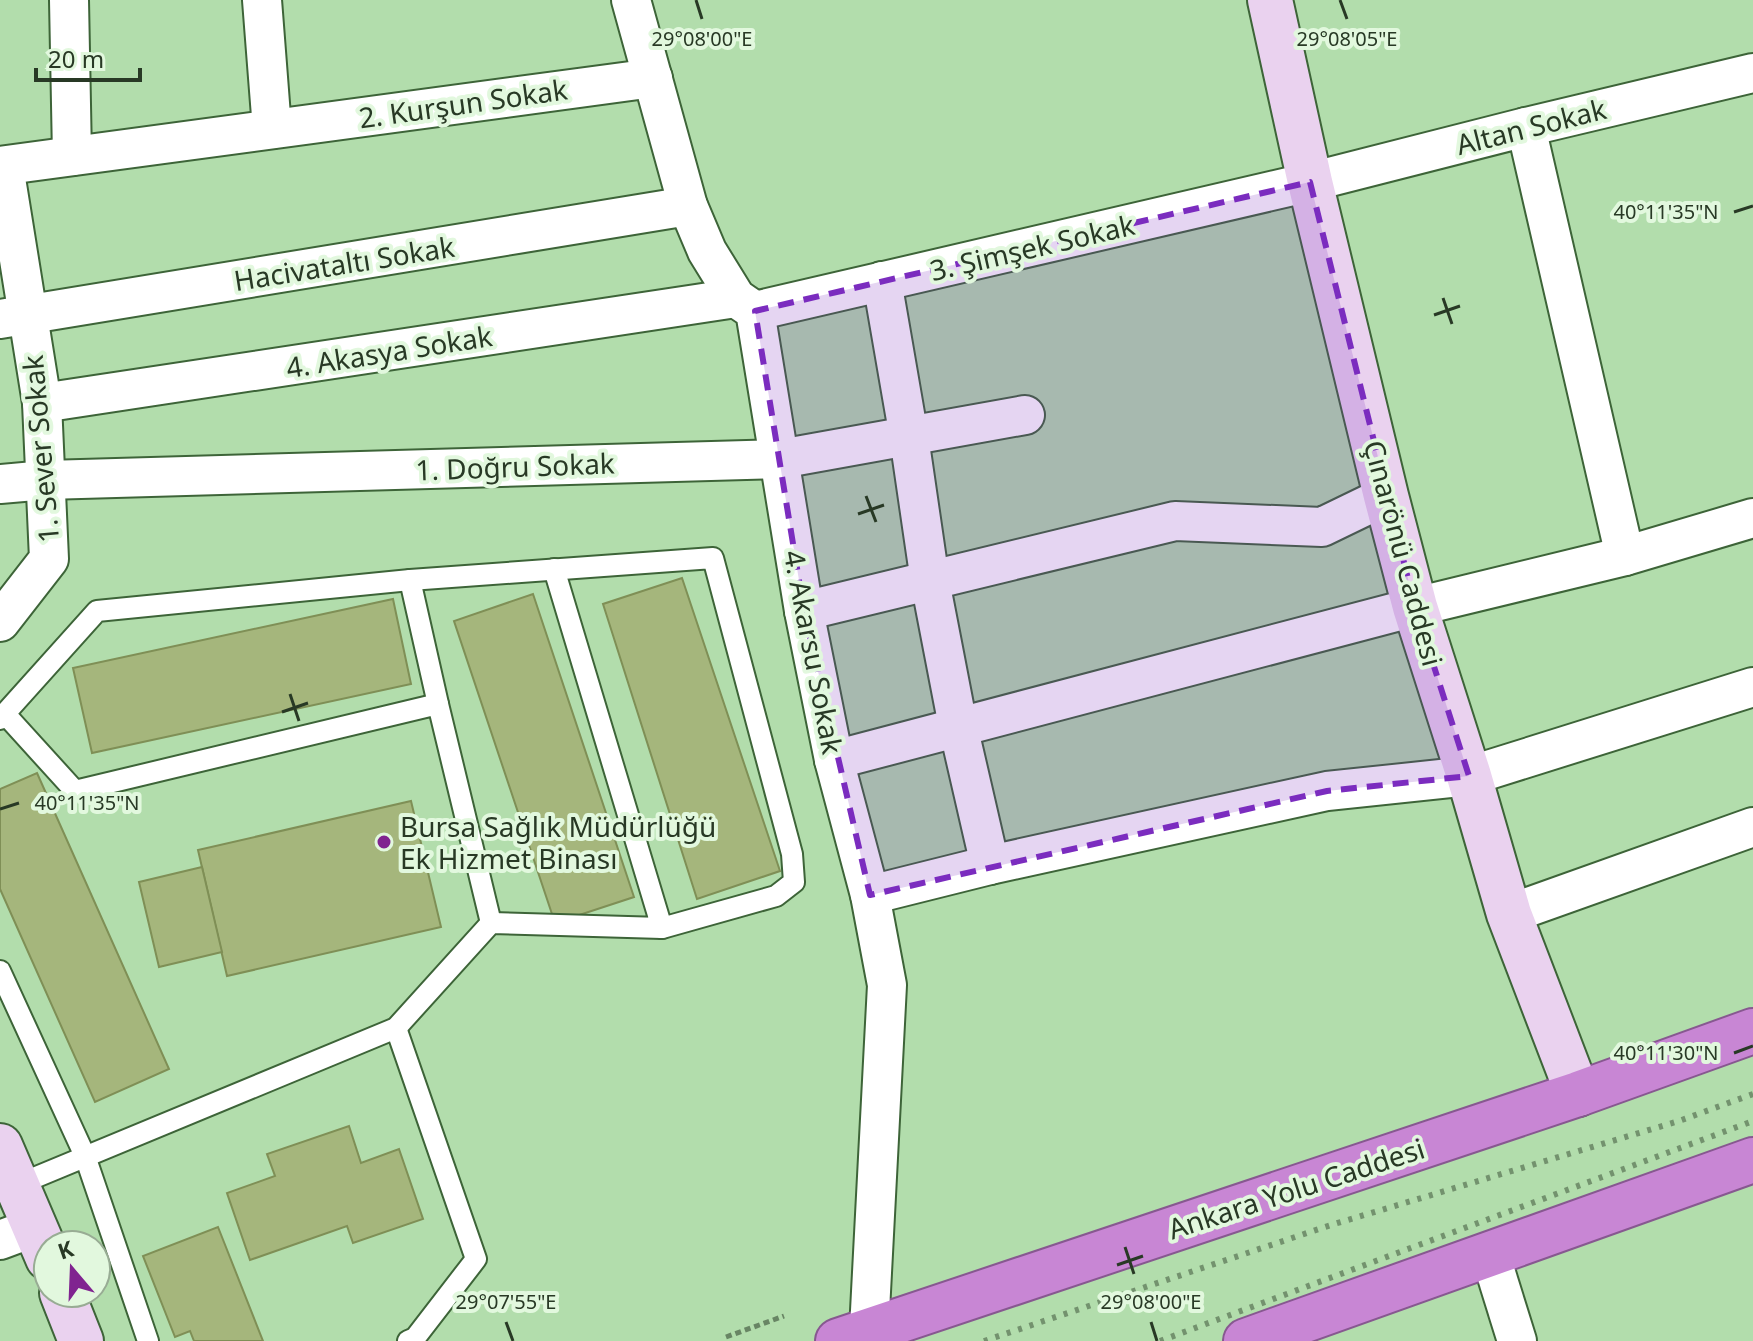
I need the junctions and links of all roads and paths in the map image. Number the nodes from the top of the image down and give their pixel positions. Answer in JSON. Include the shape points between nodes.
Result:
{"nodes":[{"id":1,"x":69,"y":0,"type":"edge"},
{"id":2,"x":262,"y":0,"type":"edge"},
{"id":3,"x":631,"y":0,"type":"edge"},
{"id":4,"x":1270,"y":0,"type":"edge"},
{"id":5,"x":1753,"y":73,"type":"edge"},
{"id":6,"x":653,"y":78,"type":"junction"},
{"id":7,"x":1526,"y":127,"type":"junction"},
{"id":8,"x":272,"y":129,"type":"junction"},
{"id":9,"x":72,"y":156,"type":"junction"},
{"id":10,"x":2,"y":166,"type":"edge"},
{"id":11,"x":1310,"y":182,"type":"junction"},
{"id":12,"x":688,"y":206,"type":"junction"},
{"id":13,"x":882,"y":281,"type":"junction"},
{"id":14,"x":745,"y":304,"type":"junction"},
{"id":15,"x":14,"y":317,"type":"edge"},
{"id":16,"x":42,"y":403,"type":"junction"},
{"id":17,"x":1025,"y":415,"type":"dead end"},
{"id":18,"x":909,"y":437,"type":"junction"},
{"id":19,"x":780,"y":459,"type":"junction"},
{"id":20,"x":46,"y":480,"type":"junction"},
{"id":21,"x":0,"y":484,"type":"edge"},
{"id":22,"x":1386,"y":496,"type":"junction"},
{"id":23,"x":1753,"y":518,"type":"edge"},
{"id":24,"x":1625,"y":556,"type":"junction"},
{"id":25,"x":554,"y":569,"type":"junction"},
{"id":26,"x":410,"y":580,"type":"junction"},
{"id":27,"x":930,"y":581,"type":"junction"},
{"id":28,"x":1415,"y":607,"type":"junction"},
{"id":29,"x":804,"y":611,"type":"junction"},
{"id":30,"x":0,"y":622,"type":"edge"},
{"id":31,"x":1753,"y":687,"type":"edge"},
{"id":32,"x":438,"y":704,"type":"junction"},
{"id":33,"x":3,"y":716,"type":"edge"},
{"id":34,"x":958,"y":726,"type":"junction"},
{"id":35,"x":834,"y":760,"type":"junction"},
{"id":36,"x":1469,"y":776,"type":"junction"},
{"id":37,"x":1753,"y":827,"type":"edge"},
{"id":38,"x":990,"y":865,"type":"junction"},
{"id":39,"x":870,"y":895,"type":"junction"},
{"id":40,"x":1509,"y":914,"type":"junction"},
{"id":41,"x":491,"y":923,"type":"junction"},
{"id":42,"x":662,"y":928,"type":"junction"},
{"id":43,"x":0,"y":971,"type":"edge"},
{"id":44,"x":396,"y":1028,"type":"junction"},
{"id":45,"x":1753,"y":1031,"type":"edge"},
{"id":46,"x":1578,"y":1094,"type":"junction"},
{"id":47,"x":85,"y":1156,"type":"junction"},
{"id":48,"x":1753,"y":1160,"type":"edge"},
{"id":49,"x":8,"y":1166,"type":"edge"},
{"id":50,"x":28,"y":1242,"type":"edge"},
{"id":51,"x":1490,"y":1254,"type":"junction"},
{"id":52,"x":68,"y":1309,"type":"edge"},
{"id":53,"x":784,"y":1316,"type":"dead end"},
{"id":54,"x":854,"y":1336,"type":"edge"},
{"id":55,"x":726,"y":1337,"type":"dead end"},
{"id":56,"x":81,"y":1341,"type":"edge"},
{"id":57,"x":148,"y":1341,"type":"edge"},
{"id":58,"x":408,"y":1341,"type":"edge"},
{"id":59,"x":1246,"y":1341,"type":"edge"},
{"id":60,"x":1517,"y":1341,"type":"edge"}],
"edges":[{"from":1,"to":9,"type":"street"},
{"from":2,"to":8,"type":"street"},
{"from":3,"to":6,"type":"street","name":"4. Akarsu Sokak"},
{"from":4,"to":11,"type":"main road","name":"Çınarönü Caddesi"},
{"from":5,"to":7,"type":"street","name":"Altan Sokak"},
{"from":6,"to":8,"type":"street","name":"2. Kurşun Sokak"},
{"from":6,"to":12,"type":"street","name":"4. Akarsu Sokak"},
{"from":7,"to":11,"type":"street","name":"Altan Sokak"},
{"from":7,"to":24,"type":"street"},
{"from":8,"to":9,"type":"street","name":"2. Kurşun Sokak"},
{"from":9,"to":10,"type":"street","name":"2. Kurşun Sokak"},
{"from":10,"to":15,"type":"street","name":"1. Sever Sokak"},
{"from":11,"to":13,"type":"street","name":"3. Şimşek Sokak"},
{"from":11,"to":22,"type":"main road","name":"Çınarönü Caddesi"},
{"from":12,"to":14,"type":"street","name":"4. Akarsu Sokak","via":[[707,251]]},
{"from":12,"to":15,"type":"street","name":"Hacivataltı Sokak"},
{"from":13,"to":14,"type":"street","name":"3. Şimşek Sokak"},
{"from":13,"to":18,"type":"street"},
{"from":14,"to":16,"type":"street","name":"4. Akasya Sokak"},
{"from":14,"to":19,"type":"street","name":"4. Akarsu Sokak"},
{"from":15,"to":16,"type":"street","name":"1. Sever Sokak"},
{"from":16,"to":20,"type":"street","name":"1. Sever Sokak"},
{"from":17,"to":18,"type":"street","name":"1. Doğru Sokak"},
{"from":18,"to":19,"type":"street","name":"1. Doğru Sokak"},
{"from":18,"to":27,"type":"street"},
{"from":19,"to":20,"type":"street","name":"1. Doğru Sokak"},
{"from":19,"to":29,"type":"street","name":"4. Akarsu Sokak"},
{"from":20,"to":21,"type":"street","name":"1. Doğru Sokak"},
{"from":20,"to":30,"type":"street","name":"1. Sever Sokak","via":[[49,559]]},
{"from":22,"to":27,"type":"street","via":[[1322,527],[1175,521]]},
{"from":22,"to":28,"type":"main road","name":"Çınarönü Caddesi"},
{"from":23,"to":24,"type":"street"},
{"from":24,"to":28,"type":"street"},
{"from":25,"to":26,"type":"lane"},
{"from":25,"to":42,"type":"lane"},
{"from":25,"to":42,"type":"lane","via":[[713,558],[792,854],[794,882],[776,896]]},
{"from":26,"to":32,"type":"lane"},
{"from":26,"to":33,"type":"lane","via":[[97,611]]},
{"from":27,"to":29,"type":"street"},
{"from":27,"to":34,"type":"street"},
{"from":28,"to":34,"type":"street"},
{"from":28,"to":36,"type":"main road","name":"Çınarönü Caddesi"},
{"from":29,"to":35,"type":"street","name":"4. Akarsu Sokak"},
{"from":31,"to":36,"type":"street"},
{"from":32,"to":33,"type":"lane","via":[[75,791]]},
{"from":32,"to":41,"type":"lane"},
{"from":34,"to":35,"type":"street"},
{"from":34,"to":38,"type":"street"},
{"from":35,"to":39,"type":"street","name":"4. Akarsu Sokak"},
{"from":36,"to":38,"type":"street","via":[[1327,791]]},
{"from":36,"to":40,"type":"main road","name":"Çınarönü Caddesi"},
{"from":37,"to":40,"type":"street"},
{"from":38,"to":39,"type":"street"},
{"from":39,"to":54,"type":"street","name":"4. Akarsu Sokak","via":[[887,985]]},
{"from":40,"to":46,"type":"main road","name":"Çınarönü Caddesi"},
{"from":41,"to":42,"type":"lane"},
{"from":41,"to":44,"type":"lane"},
{"from":43,"to":47,"type":"lane"},
{"from":44,"to":47,"type":"lane"},
{"from":44,"to":58,"type":"lane","via":[[476,1259]]},
{"from":45,"to":46,"type":"highway","name":"Ankara Yolu Caddesi"},
{"from":46,"to":54,"type":"highway","name":"Ankara Yolu Caddesi"},
{"from":47,"to":49,"type":"lane"},
{"from":47,"to":57,"type":"lane"},
{"from":48,"to":51,"type":"highway"},
{"from":49,"to":50,"type":"main road"},
{"from":51,"to":59,"type":"highway"},
{"from":51,"to":60,"type":"street"},
{"from":52,"to":56,"type":"main road"},
{"from":53,"to":55,"type":"path"}]}
